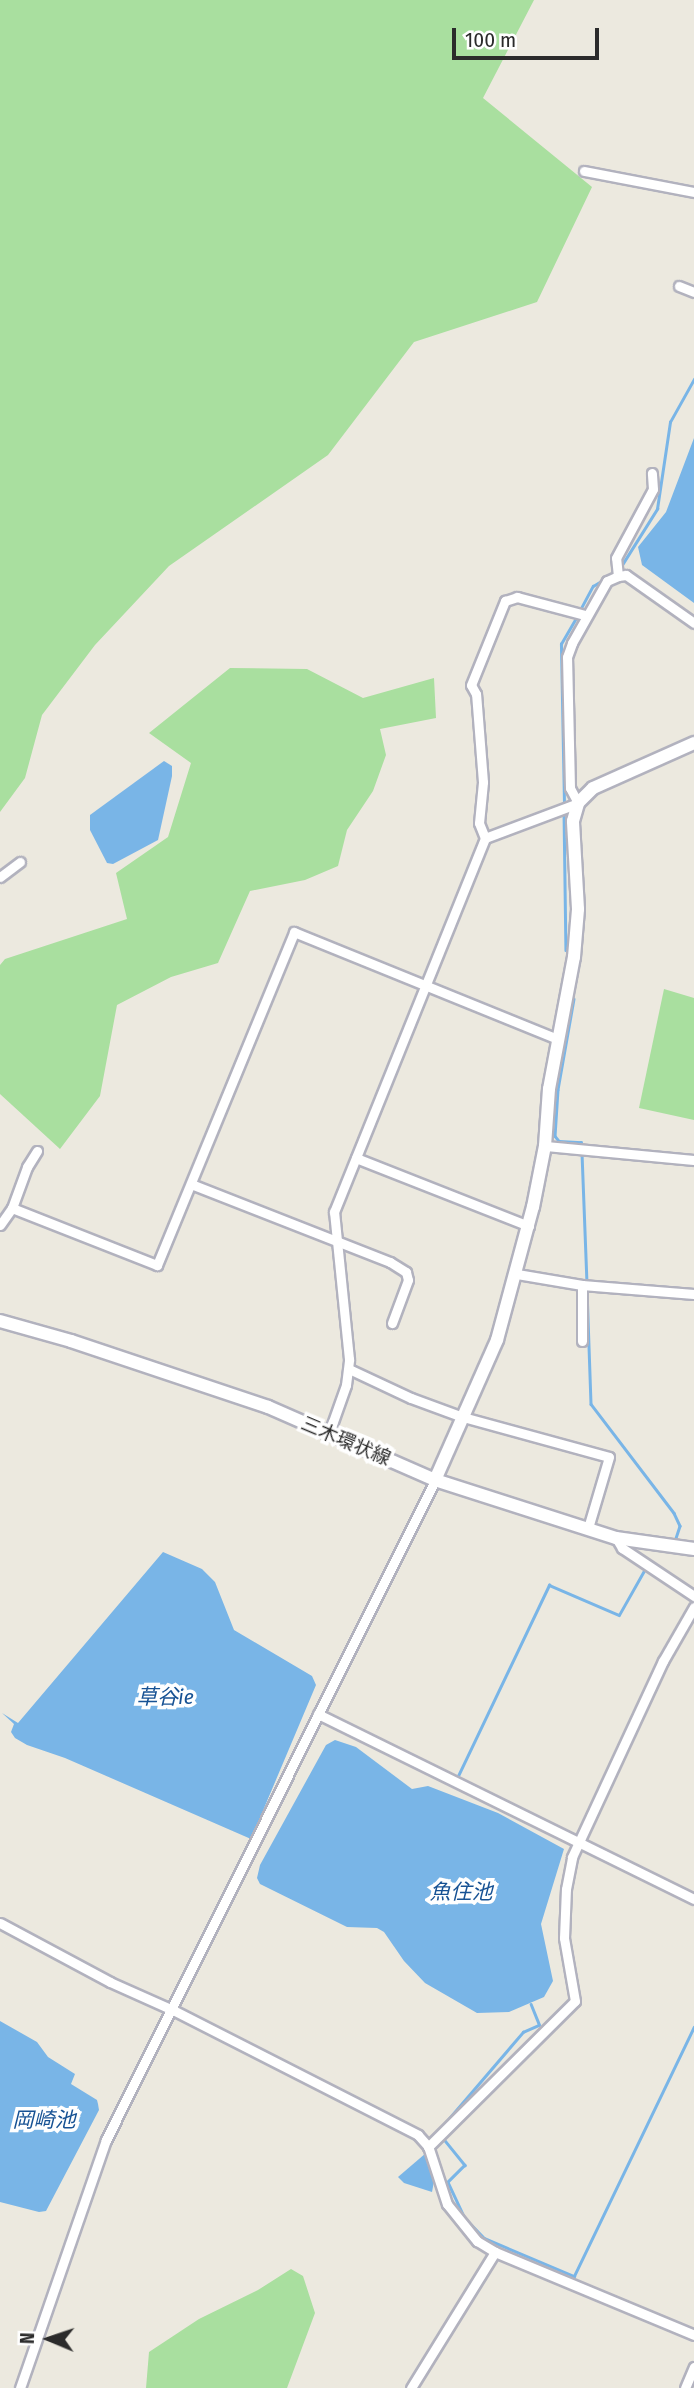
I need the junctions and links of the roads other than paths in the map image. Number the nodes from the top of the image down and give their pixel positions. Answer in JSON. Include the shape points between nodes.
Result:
{"nodes":[{"id":1,"x":584,"y":171,"type":"dead end"},
{"id":2,"x":694,"y":192,"type":"edge"},
{"id":3,"x":679,"y":286,"type":"dead end"},
{"id":4,"x":694,"y":292,"type":"edge"},
{"id":5,"x":652,"y":473,"type":"dead end"},
{"id":6,"x":618,"y":576,"type":"junction"},
{"id":7,"x":585,"y":615,"type":"junction"},
{"id":8,"x":694,"y":623,"type":"edge"},
{"id":9,"x":694,"y":743,"type":"edge"},
{"id":10,"x":578,"y":803,"type":"junction"},
{"id":11,"x":485,"y":838,"type":"junction"},
{"id":12,"x":20,"y":862,"type":"dead end"},
{"id":13,"x":0,"y":877,"type":"edge"},
{"id":14,"x":425,"y":985,"type":"junction"},
{"id":15,"x":558,"y":1040,"type":"junction"},
{"id":16,"x":545,"y":1146,"type":"junction"},
{"id":17,"x":37,"y":1151,"type":"dead end"},
{"id":18,"x":356,"y":1158,"type":"junction"},
{"id":19,"x":694,"y":1160,"type":"edge"},
{"id":20,"x":191,"y":1184,"type":"junction"},
{"id":21,"x":12,"y":1209,"type":"junction"},
{"id":22,"x":0,"y":1225,"type":"edge"},
{"id":23,"x":529,"y":1226,"type":"junction"},
{"id":24,"x":337,"y":1243,"type":"junction"},
{"id":25,"x":517,"y":1274,"type":"junction"},
{"id":26,"x":582,"y":1285,"type":"junction"},
{"id":27,"x":694,"y":1294,"type":"edge"},
{"id":28,"x":0,"y":1321,"type":"edge"},
{"id":29,"x":392,"y":1323,"type":"dead end"},
{"id":30,"x":582,"y":1341,"type":"dead end"},
{"id":31,"x":349,"y":1369,"type":"junction"},
{"id":32,"x":463,"y":1417,"type":"junction"},
{"id":33,"x":329,"y":1433,"type":"junction"},
{"id":34,"x":435,"y":1480,"type":"junction"},
{"id":35,"x":588,"y":1528,"type":"junction"},
{"id":36,"x":617,"y":1538,"type":"junction"},
{"id":37,"x":694,"y":1549,"type":"edge"},
{"id":38,"x":694,"y":1596,"type":"edge"},
{"id":39,"x":694,"y":1607,"type":"edge"},
{"id":40,"x":318,"y":1714,"type":"junction"},
{"id":41,"x":577,"y":1843,"type":"junction"},
{"id":42,"x":694,"y":1899,"type":"edge"},
{"id":43,"x":0,"y":1923,"type":"edge"},
{"id":44,"x":173,"y":2010,"type":"junction"},
{"id":45,"x":428,"y":2147,"type":"junction"},
{"id":46,"x":495,"y":2252,"type":"junction"},
{"id":47,"x":694,"y":2335,"type":"edge"},
{"id":48,"x":694,"y":2367,"type":"edge"},
{"id":49,"x":414,"y":2387,"type":"edge"},
{"id":50,"x":20,"y":2388,"type":"edge"},
{"id":51,"x":685,"y":2388,"type":"edge"}],
"edges":[{"from":1,"to":2,"type":"street"},
{"from":3,"to":4,"type":"street"},
{"from":5,"to":6,"type":"street","via":[[653,488],[616,558]]},
{"from":6,"to":7,"type":"street","via":[[607,581]]},
{"from":6,"to":8,"type":"street","via":[[626,575]]},
{"from":7,"to":10,"type":"street","via":[[567,657],[570,788]]},
{"from":7,"to":11,"type":"street","via":[[517,597],[505,601],[471,685],[476,694],[484,782],[479,822]]},
{"from":9,"to":10,"type":"street","via":[[593,788]]},
{"from":10,"to":11,"type":"street"},
{"from":10,"to":15,"type":"street","via":[[573,821],[578,909],[575,945]]},
{"from":11,"to":14,"type":"street"},
{"from":12,"to":13,"type":"street"},
{"from":14,"to":15,"type":"street"},
{"from":14,"to":18,"type":"street"},
{"from":14,"to":20,"type":"street","via":[[295,932]]},
{"from":15,"to":16,"type":"street"},
{"from":16,"to":19,"type":"street"},
{"from":16,"to":23,"type":"street"},
{"from":17,"to":21,"type":"street"},
{"from":18,"to":23,"type":"street"},
{"from":18,"to":24,"type":"street","via":[[334,1212]]},
{"from":20,"to":21,"type":"street","via":[[157,1265]]},
{"from":20,"to":24,"type":"street"},
{"from":21,"to":22,"type":"street"},
{"from":23,"to":25,"type":"street"},
{"from":24,"to":29,"type":"street","via":[[406,1272],[408,1280]]},
{"from":24,"to":31,"type":"street"},
{"from":25,"to":26,"type":"street"},
{"from":25,"to":32,"type":"street","via":[[497,1340]]},
{"from":26,"to":27,"type":"street"},
{"from":26,"to":30,"type":"street"},
{"from":28,"to":33,"type":"street","name":"三木環状線","via":[[268,1407]]},
{"from":31,"to":32,"type":"street"},
{"from":31,"to":33,"type":"street"},
{"from":32,"to":34,"type":"street"},
{"from":32,"to":35,"type":"street","via":[[609,1457]]},
{"from":33,"to":34,"type":"street","name":"三木環状線"},
{"from":34,"to":35,"type":"street","name":"三木環状線"},
{"from":34,"to":40,"type":"street"},
{"from":35,"to":36,"type":"street","name":"三木環状線"},
{"from":36,"to":37,"type":"street","name":"三木環状線"},
{"from":36,"to":38,"type":"street","via":[[622,1548]]},
{"from":39,"to":41,"type":"street","via":[[663,1661]]},
{"from":40,"to":41,"type":"street"},
{"from":40,"to":44,"type":"street"},
{"from":41,"to":42,"type":"street"},
{"from":41,"to":45,"type":"street","via":[[566,1889],[564,1938],[575,2001]]},
{"from":43,"to":44,"type":"street"},
{"from":44,"to":45,"type":"street","via":[[376,2112],[418,2135]]},
{"from":44,"to":50,"type":"street","via":[[106,2140]]},
{"from":45,"to":46,"type":"street","via":[[447,2204],[477,2241]]},
{"from":46,"to":47,"type":"street"},
{"from":46,"to":49,"type":"street"},
{"from":48,"to":51,"type":"street"}]}
